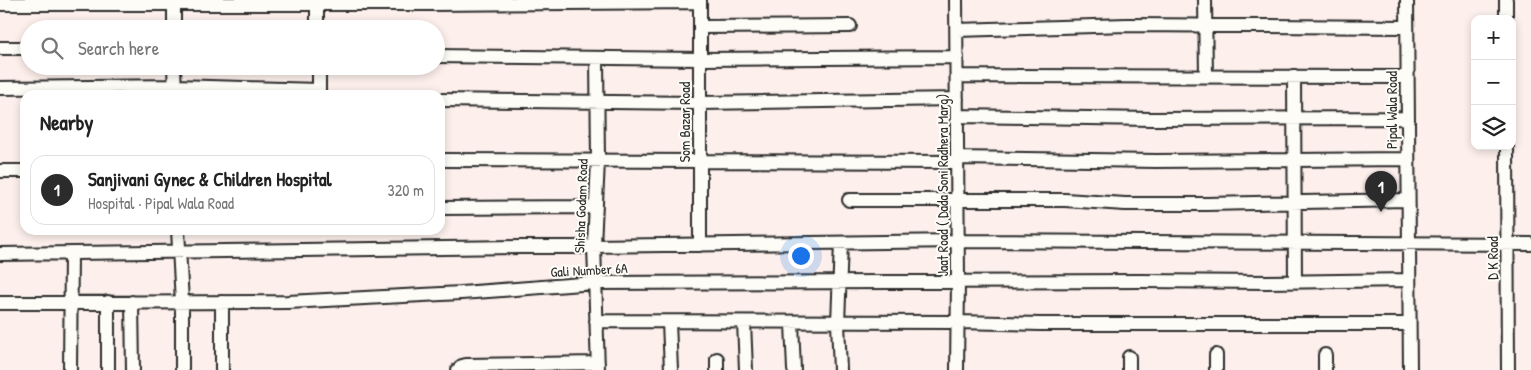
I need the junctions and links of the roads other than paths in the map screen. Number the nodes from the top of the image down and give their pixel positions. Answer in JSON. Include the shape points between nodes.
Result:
{"nodes":[{"id":1,"x":956,"y":0,"type":"edge"},
{"id":2,"x":1205,"y":0,"type":"edge"},
{"id":3,"x":1407,"y":0,"type":"edge"},
{"id":4,"x":1506,"y":0,"type":"edge"},
{"id":5,"x":700,"y":1,"type":"edge"},
{"id":6,"x":174,"y":2,"type":"edge"},
{"id":7,"x":414,"y":2,"type":"edge"},
{"id":8,"x":317,"y":3,"type":"junction"},
{"id":9,"x":0,"y":4,"type":"edge"},
{"id":10,"x":1506,"y":15,"type":"edge"},
{"id":11,"x":174,"y":20,"type":"edge"},
{"id":12,"x":318,"y":20,"type":"edge"},
{"id":13,"x":850,"y":26,"type":"dead end"},
{"id":14,"x":1205,"y":26,"type":"junction"},
{"id":15,"x":700,"y":27,"type":"junction"},
{"id":16,"x":1407,"y":27,"type":"junction"},
{"id":17,"x":956,"y":30,"type":"junction"},
{"id":18,"x":0,"y":48,"type":"edge"},
{"id":19,"x":20,"y":48,"type":"edge"},
{"id":20,"x":445,"y":56,"type":"edge"},
{"id":21,"x":957,"y":57,"type":"junction"},
{"id":22,"x":597,"y":58,"type":"junction"},
{"id":23,"x":700,"y":59,"type":"junction"},
{"id":24,"x":174,"y":75,"type":"edge"},
{"id":25,"x":319,"y":75,"type":"edge"},
{"id":26,"x":957,"y":76,"type":"junction"},
{"id":27,"x":1206,"y":76,"type":"junction"},
{"id":28,"x":1294,"y":76,"type":"junction"},
{"id":29,"x":1407,"y":76,"type":"junction"},
{"id":30,"x":0,"y":88,"type":"edge"},
{"id":31,"x":175,"y":90,"type":"edge"},
{"id":32,"x":319,"y":90,"type":"edge"},
{"id":33,"x":957,"y":99,"type":"junction"},
{"id":34,"x":445,"y":100,"type":"edge"},
{"id":35,"x":598,"y":103,"type":"junction"},
{"id":36,"x":699,"y":103,"type":"junction"},
{"id":37,"x":957,"y":116,"type":"junction"},
{"id":38,"x":1408,"y":118,"type":"junction"},
{"id":39,"x":1294,"y":119,"type":"junction"},
{"id":40,"x":1507,"y":150,"type":"edge"},
{"id":41,"x":1408,"y":159,"type":"junction"},
{"id":42,"x":445,"y":160,"type":"edge"},
{"id":43,"x":958,"y":160,"type":"junction"},
{"id":44,"x":1294,"y":160,"type":"junction"},
{"id":45,"x":598,"y":161,"type":"junction"},
{"id":46,"x":700,"y":162,"type":"junction"},
{"id":47,"x":0,"y":171,"type":"edge"},
{"id":48,"x":20,"y":171,"type":"edge"},
{"id":49,"x":849,"y":200,"type":"dead end"},
{"id":50,"x":958,"y":200,"type":"junction"},
{"id":51,"x":1408,"y":200,"type":"junction"},
{"id":52,"x":1294,"y":203,"type":"junction"},
{"id":53,"x":596,"y":207,"type":"junction"},
{"id":54,"x":445,"y":208,"type":"edge"},
{"id":55,"x":178,"y":235,"type":"edge"},
{"id":56,"x":958,"y":241,"type":"junction"},
{"id":57,"x":1295,"y":242,"type":"junction"},
{"id":58,"x":841,"y":243,"type":"junction"},
{"id":59,"x":1409,"y":243,"type":"junction"},
{"id":60,"x":1531,"y":244,"type":"edge"},
{"id":61,"x":594,"y":245,"type":"junction"},
{"id":62,"x":700,"y":245,"type":"junction"},
{"id":63,"x":1508,"y":245,"type":"junction"},
{"id":64,"x":179,"y":251,"type":"junction"},
{"id":65,"x":71,"y":253,"type":"junction"},
{"id":66,"x":0,"y":254,"type":"edge"},
{"id":67,"x":1409,"y":280,"type":"junction"},
{"id":68,"x":958,"y":281,"type":"junction"},
{"id":69,"x":840,"y":282,"type":"junction"},
{"id":70,"x":1296,"y":282,"type":"junction"},
{"id":71,"x":595,"y":283,"type":"junction"},
{"id":72,"x":71,"y":302,"type":"junction"},
{"id":73,"x":108,"y":302,"type":"junction"},
{"id":74,"x":132,"y":302,"type":"junction"},
{"id":75,"x":182,"y":302,"type":"junction"},
{"id":76,"x":222,"y":302,"type":"junction"},
{"id":77,"x":0,"y":304,"type":"edge"},
{"id":78,"x":596,"y":321,"type":"junction"},
{"id":79,"x":669,"y":322,"type":"junction"},
{"id":80,"x":744,"y":322,"type":"junction"},
{"id":81,"x":958,"y":322,"type":"junction"},
{"id":82,"x":792,"y":323,"type":"junction"},
{"id":83,"x":838,"y":323,"type":"junction"},
{"id":84,"x":1409,"y":324,"type":"junction"},
{"id":85,"x":1216,"y":355,"type":"dead end"},
{"id":86,"x":1325,"y":356,"type":"dead end"},
{"id":87,"x":1129,"y":357,"type":"dead end"},
{"id":88,"x":598,"y":366,"type":"edge"},
{"id":89,"x":530,"y":367,"type":"edge"},
{"id":90,"x":70,"y":370,"type":"edge"},
{"id":91,"x":108,"y":370,"type":"edge"},
{"id":92,"x":133,"y":370,"type":"edge"},
{"id":93,"x":182,"y":370,"type":"edge"},
{"id":94,"x":222,"y":370,"type":"edge"},
{"id":95,"x":458,"y":370,"type":"edge"},
{"id":96,"x":670,"y":370,"type":"edge"},
{"id":97,"x":746,"y":370,"type":"edge"},
{"id":98,"x":794,"y":370,"type":"edge"},
{"id":99,"x":840,"y":370,"type":"edge"},
{"id":100,"x":957,"y":370,"type":"edge"},
{"id":101,"x":1129,"y":370,"type":"edge"},
{"id":102,"x":1216,"y":370,"type":"edge"},
{"id":103,"x":1325,"y":370,"type":"edge"},
{"id":104,"x":1410,"y":370,"type":"edge"},
{"id":105,"x":1508,"y":370,"type":"edge"}],
"edges":[{"from":1,"to":17,"type":"street","name":"Jaat Road ( Dada Soni Radhera Marg)"},
{"from":2,"to":14,"type":"street"},
{"from":3,"to":16,"type":"street","name":"Pipal Wala Road"},
{"from":4,"to":10,"type":"street"},
{"from":5,"to":7,"type":"street"},
{"from":5,"to":15,"type":"street","name":"Som Bazar Road"},
{"from":6,"to":8,"type":"street"},
{"from":6,"to":9,"type":"street"},
{"from":6,"to":11,"type":"street"},
{"from":7,"to":8,"type":"street"},
{"from":8,"to":12,"type":"street"},
{"from":13,"to":15,"type":"street"},
{"from":14,"to":16,"type":"street"},
{"from":14,"to":17,"type":"street"},
{"from":14,"to":27,"type":"street"},
{"from":15,"to":23,"type":"street","name":"Som Bazar Road"},
{"from":16,"to":29,"type":"street","name":"Pipal Wala Road"},
{"from":17,"to":21,"type":"street","name":"Jaat Road ( Dada Soni Radhera Marg)"},
{"from":18,"to":19,"type":"street"},
{"from":20,"to":22,"type":"street"},
{"from":21,"to":23,"type":"street"},
{"from":21,"to":26,"type":"street","name":"Jaat Road ( Dada Soni Radhera Marg)"},
{"from":22,"to":23,"type":"street"},
{"from":22,"to":35,"type":"street","name":"Shisha Godam Road"},
{"from":23,"to":36,"type":"street","name":"Som Bazar Road"},
{"from":24,"to":31,"type":"street"},
{"from":25,"to":32,"type":"street"},
{"from":26,"to":27,"type":"street"},
{"from":26,"to":33,"type":"street","name":"Jaat Road ( Dada Soni Radhera Marg)"},
{"from":27,"to":28,"type":"street"},
{"from":28,"to":29,"type":"street"},
{"from":28,"to":39,"type":"street"},
{"from":29,"to":38,"type":"street","name":"Pipal Wala Road"},
{"from":30,"to":31,"type":"street"},
{"from":33,"to":36,"type":"street"},
{"from":33,"to":37,"type":"street","name":"Jaat Road ( Dada Soni Radhera Marg)"},
{"from":34,"to":35,"type":"street"},
{"from":35,"to":36,"type":"street"},
{"from":35,"to":45,"type":"street","name":"Shisha Godam Road"},
{"from":36,"to":46,"type":"street","name":"Som Bazar Road"},
{"from":37,"to":39,"type":"street"},
{"from":37,"to":43,"type":"street","name":"Jaat Road ( Dada Soni Radhera Marg)"},
{"from":38,"to":39,"type":"street"},
{"from":38,"to":41,"type":"street","name":"Pipal Wala Road"},
{"from":39,"to":44,"type":"street"},
{"from":40,"to":63,"type":"street","name":"D K Road"},
{"from":41,"to":44,"type":"street"},
{"from":41,"to":51,"type":"street","name":"Pipal Wala Road"},
{"from":42,"to":45,"type":"street"},
{"from":43,"to":44,"type":"street"},
{"from":43,"to":46,"type":"street"},
{"from":43,"to":50,"type":"street","name":"Jaat Road ( Dada Soni Radhera Marg)"},
{"from":44,"to":52,"type":"street"},
{"from":45,"to":46,"type":"street"},
{"from":45,"to":53,"type":"street","name":"Shisha Godam Road"},
{"from":46,"to":62,"type":"street","name":"Som Bazar Road"},
{"from":47,"to":48,"type":"street"},
{"from":49,"to":50,"type":"street"},
{"from":50,"to":52,"type":"street","via":[[1065,200],[1125,204]]},
{"from":50,"to":56,"type":"street","name":"Jaat Road ( Dada Soni Radhera Marg)"},
{"from":51,"to":52,"type":"street"},
{"from":51,"to":59,"type":"street","name":"Pipal Wala Road"},
{"from":52,"to":57,"type":"street"},
{"from":53,"to":54,"type":"street"},
{"from":53,"to":61,"type":"street","name":"Shisha Godam Road"},
{"from":55,"to":64,"type":"street"},
{"from":56,"to":57,"type":"street"},
{"from":56,"to":58,"type":"street"},
{"from":56,"to":68,"type":"street","name":"Jaat Road ( Dada Soni Radhera Marg)"},
{"from":57,"to":59,"type":"street"},
{"from":57,"to":70,"type":"street"},
{"from":58,"to":62,"type":"street"},
{"from":58,"to":69,"type":"street"},
{"from":59,"to":63,"type":"street"},
{"from":59,"to":67,"type":"street","name":"Pipal Wala Road"},
{"from":60,"to":63,"type":"street"},
{"from":61,"to":62,"type":"street"},
{"from":61,"to":64,"type":"street"},
{"from":61,"to":71,"type":"street","name":"Shisha Godam Road"},
{"from":63,"to":105,"type":"street","name":"D K Road"},
{"from":64,"to":65,"type":"street"},
{"from":64,"to":75,"type":"street"},
{"from":65,"to":66,"type":"street"},
{"from":65,"to":72,"type":"street"},
{"from":67,"to":70,"type":"street","name":"Gali Number 6A"},
{"from":67,"to":84,"type":"street","name":"Pipal Wala Road"},
{"from":68,"to":69,"type":"street","name":"Gali Number 6A"},
{"from":68,"to":70,"type":"street","name":"Gali Number 6A"},
{"from":68,"to":81,"type":"street","name":"Jaat Road ( Dada Soni Radhera Marg)"},
{"from":69,"to":71,"type":"street","name":"Gali Number 6A"},
{"from":69,"to":83,"type":"street"},
{"from":71,"to":76,"type":"street","name":"Gali Number 6A","via":[[288,302]]},
{"from":71,"to":78,"type":"street","name":"Shisha Godam Road"},
{"from":72,"to":73,"type":"street"},
{"from":72,"to":77,"type":"street"},
{"from":72,"to":90,"type":"street"},
{"from":73,"to":74,"type":"street"},
{"from":73,"to":91,"type":"street"},
{"from":74,"to":75,"type":"street"},
{"from":74,"to":92,"type":"street"},
{"from":75,"to":76,"type":"street","name":"Gali Number 6A"},
{"from":75,"to":93,"type":"street"},
{"from":76,"to":94,"type":"street"},
{"from":78,"to":79,"type":"street"},
{"from":78,"to":88,"type":"street","name":"Shisha Godam Road"},
{"from":79,"to":80,"type":"street"},
{"from":79,"to":96,"type":"street"},
{"from":80,"to":82,"type":"street"},
{"from":80,"to":97,"type":"street"},
{"from":81,"to":83,"type":"street"},
{"from":81,"to":84,"type":"street"},
{"from":81,"to":100,"type":"street","name":"Jaat Road ( Dada Soni Radhera Marg)"},
{"from":82,"to":83,"type":"street"},
{"from":82,"to":98,"type":"street"},
{"from":83,"to":99,"type":"street"},
{"from":84,"to":104,"type":"street","name":"Pipal Wala Road"},
{"from":85,"to":102,"type":"street"},
{"from":86,"to":103,"type":"street"},
{"from":87,"to":101,"type":"street"},
{"from":88,"to":89,"type":"street"},
{"from":89,"to":95,"type":"street","via":[[466,365]]}]}
